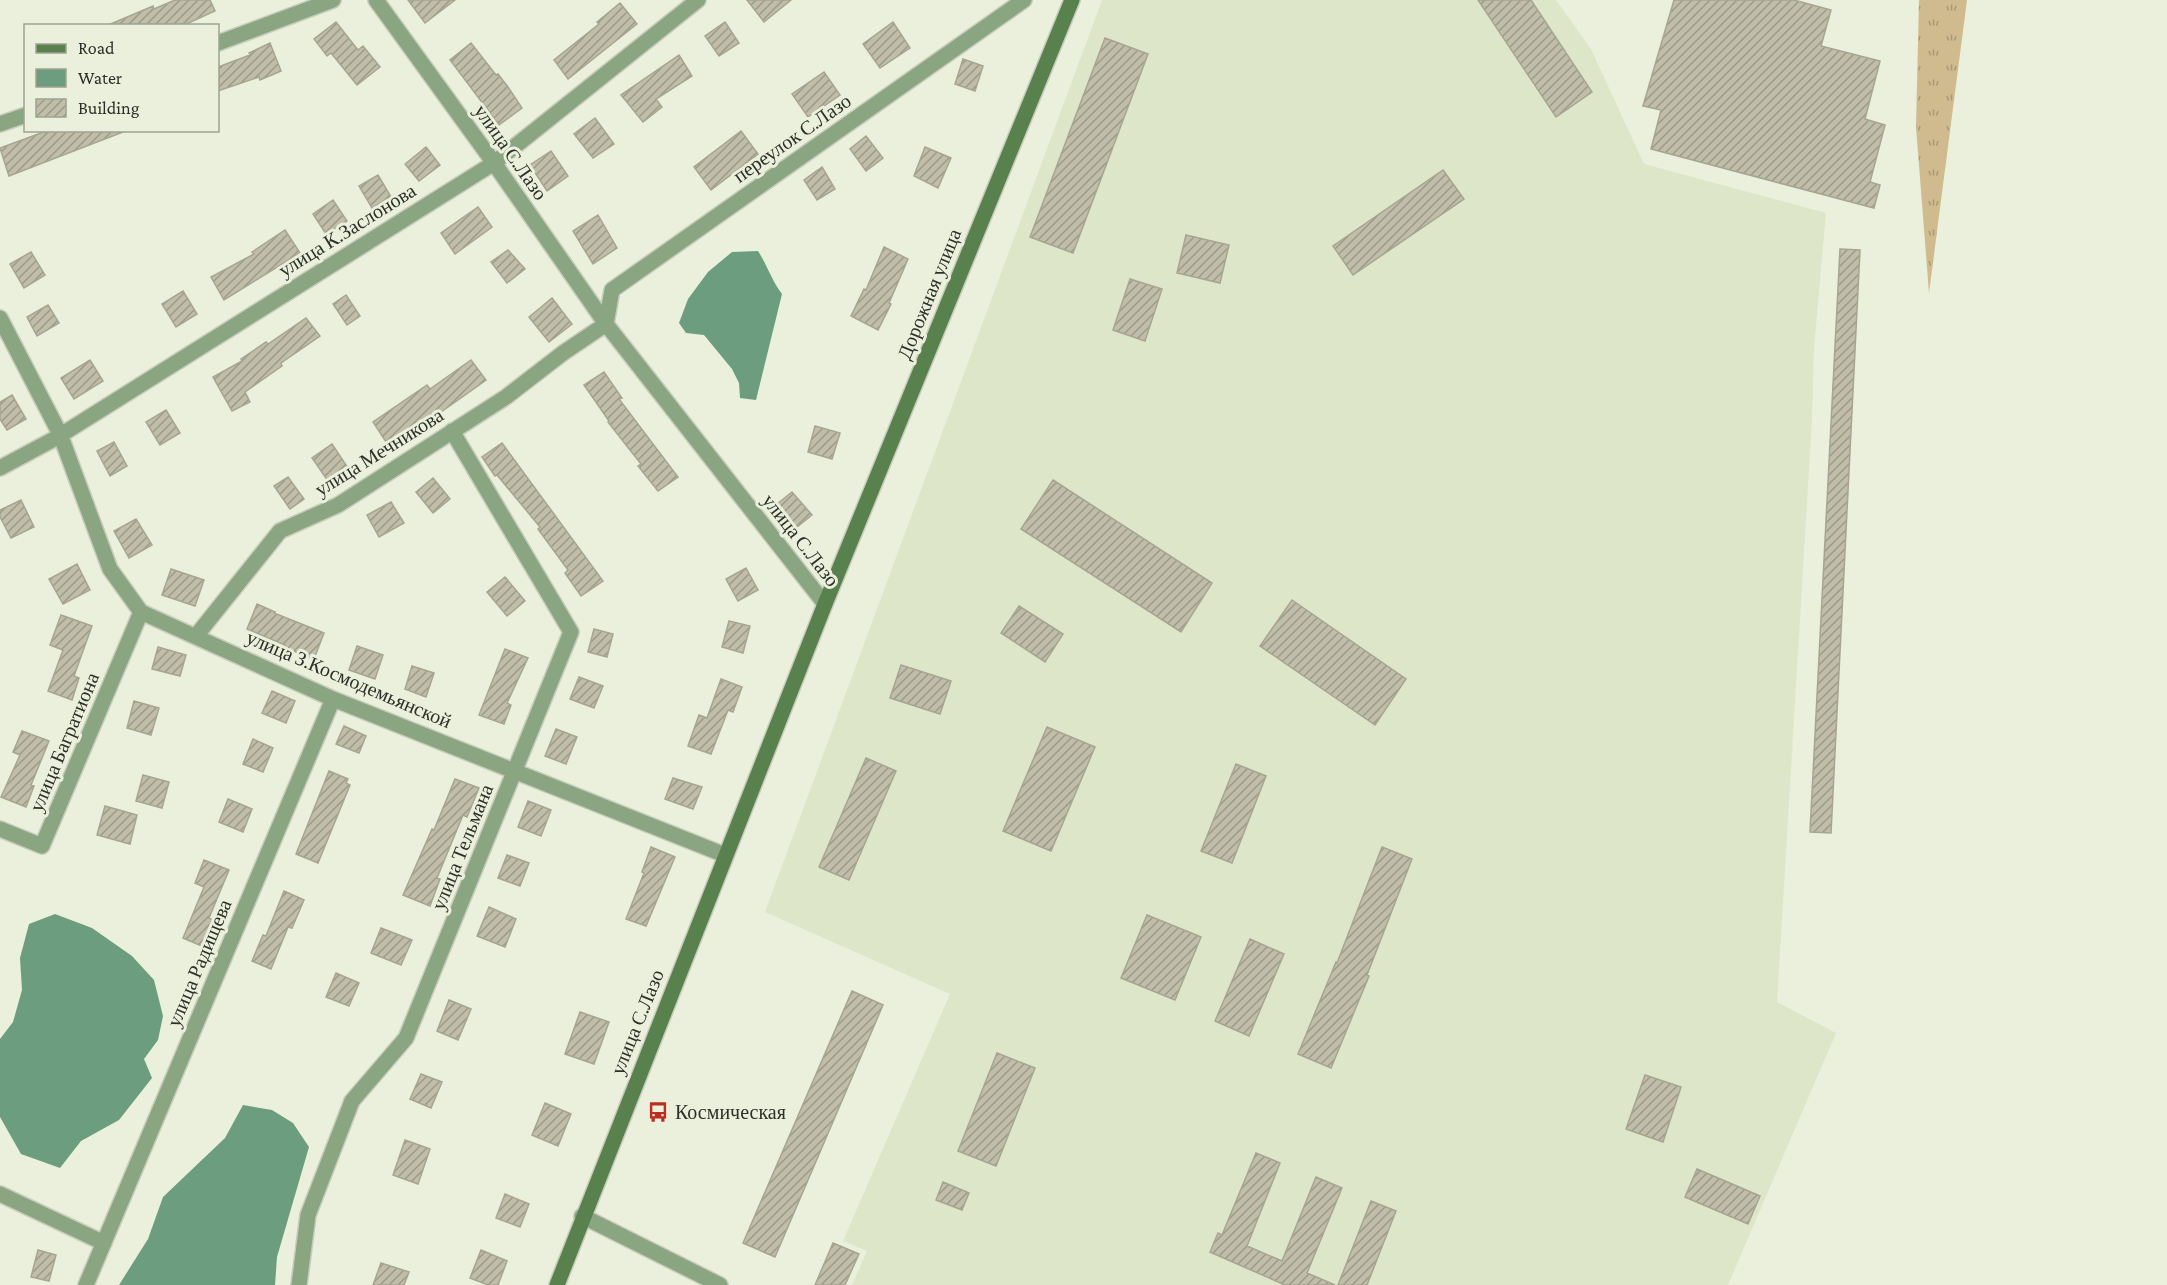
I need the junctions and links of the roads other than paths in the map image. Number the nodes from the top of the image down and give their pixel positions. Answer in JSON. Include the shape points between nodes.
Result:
{"nodes":[{"id":1,"x":333,"y":0,"type":"edge"},
{"id":2,"x":376,"y":0,"type":"edge"},
{"id":3,"x":698,"y":0,"type":"edge"},
{"id":4,"x":1024,"y":0,"type":"edge"},
{"id":5,"x":1072,"y":0,"type":"edge"},
{"id":6,"x":219,"y":43,"type":"edge"},
{"id":7,"x":24,"y":116,"type":"edge"},
{"id":8,"x":0,"y":124,"type":"edge"},
{"id":9,"x":494,"y":163,"type":"junction"},
{"id":10,"x":0,"y":318,"type":"edge"},
{"id":11,"x":606,"y":324,"type":"junction"},
{"id":12,"x":452,"y":431,"type":"junction"},
{"id":13,"x":60,"y":434,"type":"junction"},
{"id":14,"x":0,"y":468,"type":"edge"},
{"id":15,"x":825,"y":604,"type":"junction"},
{"id":16,"x":141,"y":612,"type":"junction"},
{"id":17,"x":196,"y":636,"type":"junction"},
{"id":18,"x":333,"y":699,"type":"junction"},
{"id":19,"x":516,"y":770,"type":"junction"},
{"id":20,"x":0,"y":830,"type":"edge"},
{"id":21,"x":725,"y":855,"type":"junction"},
{"id":22,"x":0,"y":1194,"type":"edge"},
{"id":23,"x":582,"y":1216,"type":"junction"},
{"id":24,"x":104,"y":1243,"type":"junction"},
{"id":25,"x":86,"y":1285,"type":"edge"},
{"id":26,"x":299,"y":1285,"type":"edge"},
{"id":27,"x":557,"y":1285,"type":"edge"},
{"id":28,"x":720,"y":1285,"type":"edge"}],
"edges":[{"from":1,"to":6,"type":"street"},
{"from":2,"to":9,"type":"street","name":"улица С.Лазо"},
{"from":3,"to":9,"type":"street","name":"улица К.Заслонова"},
{"from":4,"to":11,"type":"street","name":"переулок С.Лазо","via":[[612,290]]},
{"from":5,"to":15,"type":"street","name":"Дорожная улица"},
{"from":7,"to":8,"type":"street"},
{"from":9,"to":11,"type":"street","name":"улица С.Лазо"},
{"from":9,"to":13,"type":"street","name":"улица К.Заслонова"},
{"from":10,"to":13,"type":"street"},
{"from":11,"to":12,"type":"street","name":"улица Мечникова"},
{"from":11,"to":15,"type":"street","name":"улица С.Лазо"},
{"from":12,"to":17,"type":"street","name":"улица Мечникова","via":[[339,505],[280,531]]},
{"from":12,"to":19,"type":"street","name":"улица Тельмана","via":[[571,632]]},
{"from":13,"to":14,"type":"street","name":"улица К.Заслонова"},
{"from":13,"to":16,"type":"street","via":[[110,569]]},
{"from":15,"to":21,"type":"street","name":"улица С.Лазо"},
{"from":16,"to":17,"type":"street","name":"улица З.Космодемьянской"},
{"from":16,"to":20,"type":"street","name":"улица Багратиона","via":[[42,846]]},
{"from":17,"to":18,"type":"street","name":"улица З.Космодемьянской"},
{"from":18,"to":19,"type":"street","name":"улица З.Космодемьянской"},
{"from":18,"to":24,"type":"street","name":"улица Радищева"},
{"from":19,"to":21,"type":"street","name":"улица З.Космодемьянской"},
{"from":19,"to":26,"type":"street","name":"улица Тельмана","via":[[406,1038],[352,1101],[309,1215]]},
{"from":21,"to":23,"type":"street","name":"улица С.Лазо"},
{"from":22,"to":24,"type":"street"},
{"from":23,"to":27,"type":"street","name":"улица С.Лазо"},
{"from":23,"to":28,"type":"street"},
{"from":24,"to":25,"type":"street","name":"улица Радищева"}]}
